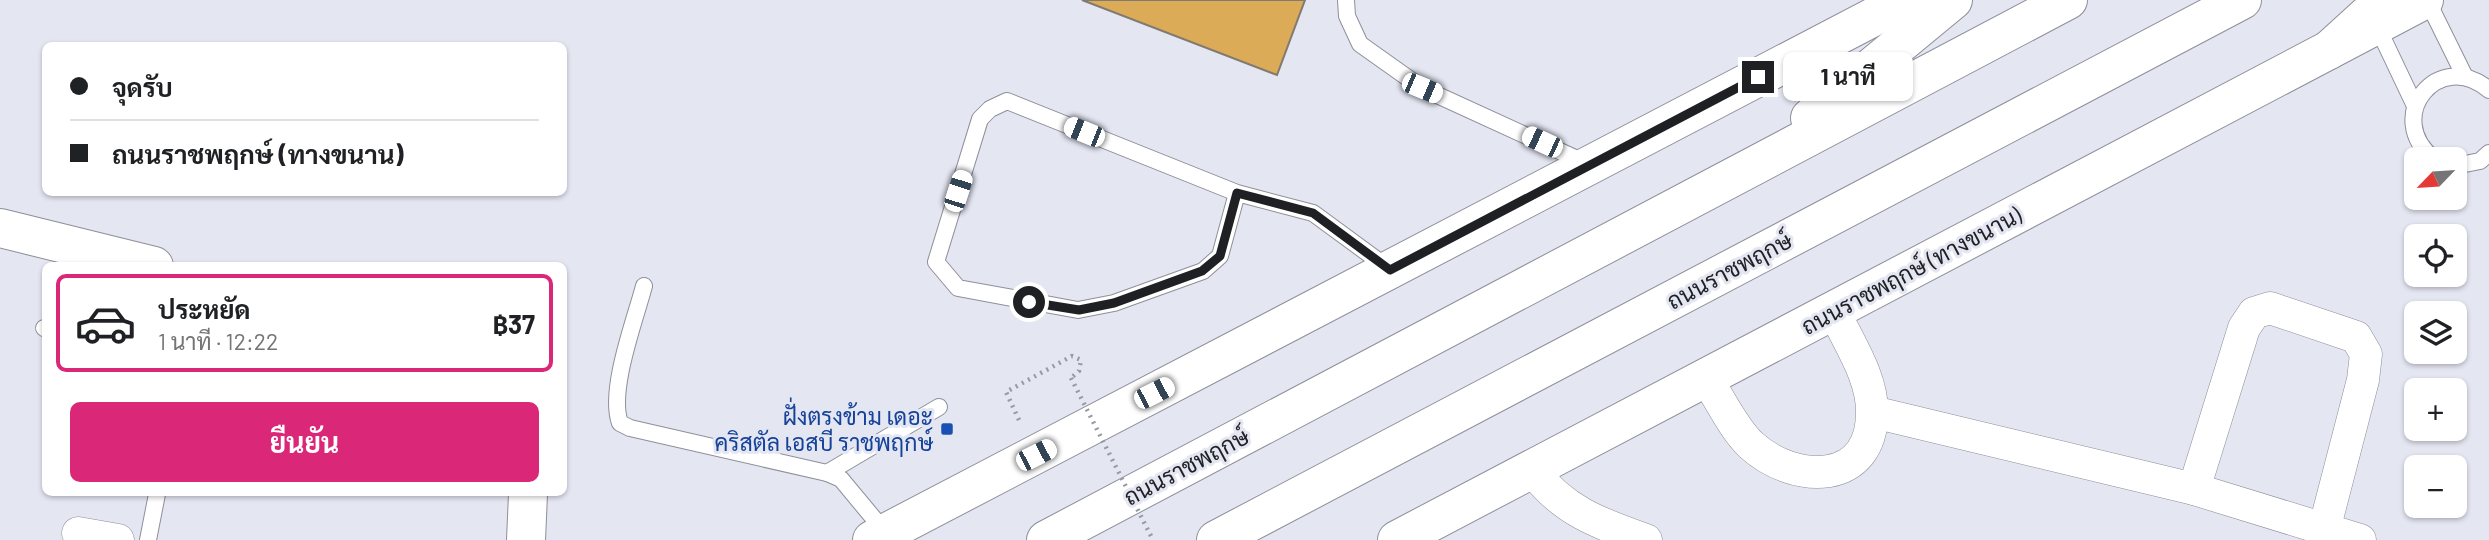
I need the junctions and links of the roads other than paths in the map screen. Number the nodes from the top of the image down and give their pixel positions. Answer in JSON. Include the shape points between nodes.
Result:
{"nodes":[{"id":1,"x":1346,"y":0,"type":"edge"},
{"id":2,"x":1953,"y":0,"type":"edge"},
{"id":3,"x":1982,"y":0,"type":"edge"},
{"id":4,"x":2068,"y":0,"type":"edge"},
{"id":5,"x":2242,"y":0,"type":"edge"},
{"id":6,"x":2425,"y":0,"type":"edge"},
{"id":7,"x":1903,"y":1,"type":"edge"},
{"id":8,"x":2380,"y":13,"type":"edge"},
{"id":9,"x":1897,"y":46,"type":"junction"},
{"id":10,"x":2465,"y":76,"type":"junction"},
{"id":11,"x":2489,"y":90,"type":"edge"},
{"id":12,"x":2415,"y":106,"type":"junction"},
{"id":13,"x":2421,"y":147,"type":"edge"},
{"id":14,"x":2489,"y":153,"type":"edge"},
{"id":15,"x":2468,"y":164,"type":"edge"},
{"id":16,"x":1590,"y":165,"type":"junction"},
{"id":17,"x":1746,"y":170,"type":"junction"},
{"id":18,"x":1237,"y":193,"type":"junction"},
{"id":19,"x":0,"y":228,"type":"edge"},
{"id":20,"x":132,"y":262,"type":"edge"},
{"id":21,"x":1390,"y":270,"type":"junction"},
{"id":22,"x":643,"y":286,"type":"dead end"},
{"id":23,"x":1834,"y":311,"type":"junction"},
{"id":24,"x":1706,"y":378,"type":"junction"},
{"id":25,"x":939,"y":407,"type":"dead end"},
{"id":26,"x":1872,"y":412,"type":"junction"},
{"id":27,"x":1532,"y":469,"type":"junction"},
{"id":28,"x":827,"y":473,"type":"junction"},
{"id":29,"x":2193,"y":489,"type":"junction"},
{"id":30,"x":157,"y":496,"type":"edge"},
{"id":31,"x":528,"y":496,"type":"edge"},
{"id":32,"x":2324,"y":530,"type":"junction"},
{"id":33,"x":78,"y":533,"type":"dead end"},
{"id":34,"x":879,"y":536,"type":"edge"},
{"id":35,"x":118,"y":540,"type":"edge"},
{"id":36,"x":148,"y":540,"type":"edge"},
{"id":37,"x":526,"y":540,"type":"edge"},
{"id":38,"x":1046,"y":540,"type":"edge"},
{"id":39,"x":1216,"y":540,"type":"edge"},
{"id":40,"x":1397,"y":540,"type":"edge"},
{"id":41,"x":1646,"y":540,"type":"edge"},
{"id":42,"x":2360,"y":540,"type":"edge"}],
"edges":[{"from":1,"to":16,"type":"lane","via":[[1347,16],[1360,44],[1422,88]]},
{"from":2,"to":9,"type":"main road"},
{"from":3,"to":9,"type":"main road"},
{"from":4,"to":17,"type":"main road","name":"ถนนราชพฤกษ์"},
{"from":5,"to":39,"type":"main road","name":"ถนนราชพฤกษ์"},
{"from":6,"to":8,"type":"main road"},
{"from":6,"to":10,"type":"lane"},
{"from":7,"to":16,"type":"main road"},
{"from":8,"to":12,"type":"lane"},
{"from":8,"to":23,"type":"main road","name":"ถนนราชพฤกษ์ (ทางขนาน)","via":[[2329,50]]},
{"from":9,"to":17,"type":"main road"},
{"from":10,"to":11,"type":"lane"},
{"from":10,"to":12,"type":"lane","via":[[2434,82]]},
{"from":12,"to":13,"type":"lane","via":[[2412,121]]},
{"from":14,"to":15,"type":"lane"},
{"from":16,"to":21,"type":"main road"},
{"from":17,"to":38,"type":"main road","name":"ถนนราชพฤกษ์"},
{"from":18,"to":18,"type":"lane","via":[[1007,101],[980,119],[936,262],[958,288],[1079,310],[1114,303],[1202,271],[1220,256]]},
{"from":18,"to":21,"type":"lane","via":[[1313,213]]},
{"from":19,"to":20,"type":"main road"},
{"from":21,"to":34,"type":"main road"},
{"from":22,"to":28,"type":"lane","via":[[619,385],[616,414],[620,423]]},
{"from":23,"to":24,"type":"main road","name":"ถนนราชพฤกษ์ (ทางขนาน)"},
{"from":23,"to":26,"type":"street","via":[[1868,383]]},
{"from":24,"to":26,"type":"street","via":[[1749,443],[1771,461],[1818,474],[1837,471],[1856,459],[1867,440]]},
{"from":24,"to":27,"type":"main road","name":"ถนนราชพฤกษ์ (ทางขนาน)"},
{"from":25,"to":28,"type":"lane"},
{"from":26,"to":29,"type":"street"},
{"from":27,"to":40,"type":"main road","name":"ถนนราชพฤกษ์ (ทางขนาน)"},
{"from":27,"to":41,"type":"street","via":[[1546,490],[1588,519]]},
{"from":28,"to":34,"type":"lane","via":[[841,479]]},
{"from":29,"to":32,"type":"street"},
{"from":29,"to":32,"type":"street","via":[[2244,328],[2253,313],[2270,308],[2356,337],[2366,354]]},
{"from":30,"to":36,"type":"lane"},
{"from":31,"to":37,"type":"main road"},
{"from":32,"to":42,"type":"street"},
{"from":33,"to":35,"type":"street"}]}
